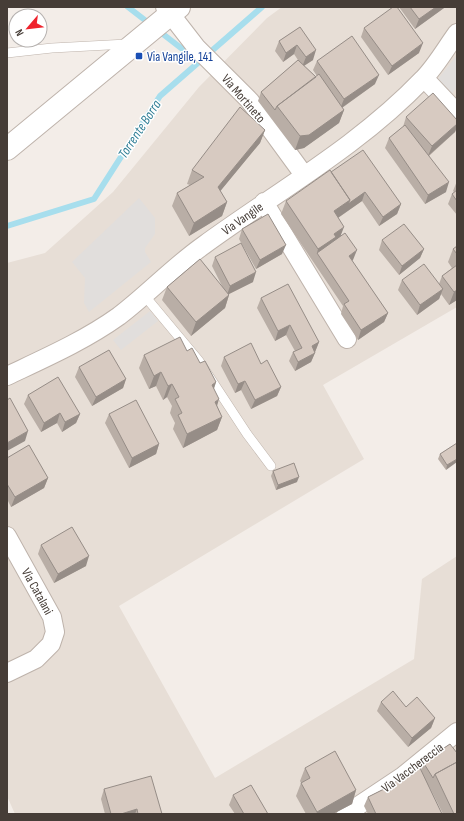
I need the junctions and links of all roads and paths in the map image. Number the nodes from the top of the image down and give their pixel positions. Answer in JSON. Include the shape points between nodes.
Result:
{"nodes":[{"id":1,"x":172,"y":10,"type":"edge"},
{"id":2,"x":457,"y":33,"type":"edge"},
{"id":3,"x":133,"y":44,"type":"junction"},
{"id":4,"x":7,"y":53,"type":"edge"},
{"id":5,"x":424,"y":78,"type":"junction"},
{"id":6,"x":457,"y":113,"type":"edge"},
{"id":7,"x":7,"y":149,"type":"edge"},
{"id":8,"x":304,"y":175,"type":"junction"},
{"id":9,"x":264,"y":202,"type":"junction"},
{"id":10,"x":144,"y":295,"type":"junction"},
{"id":11,"x":347,"y":339,"type":"dead end"},
{"id":12,"x":7,"y":376,"type":"edge"},
{"id":13,"x":271,"y":466,"type":"dead end"},
{"id":14,"x":7,"y":536,"type":"edge"},
{"id":15,"x":7,"y":673,"type":"edge"},
{"id":16,"x":457,"y":732,"type":"edge"},
{"id":17,"x":346,"y":814,"type":"edge"}],
"edges":[{"from":1,"to":3,"type":"street"},
{"from":1,"to":8,"type":"street","name":"Via Mortineto","via":[[196,47],[250,100]]},
{"from":2,"to":5,"type":"street","name":"Via Vangile"},
{"from":3,"to":4,"type":"lane"},
{"from":3,"to":7,"type":"street"},
{"from":5,"to":6,"type":"street"},
{"from":5,"to":8,"type":"street","name":"Via Vangile","via":[[375,124]]},
{"from":8,"to":9,"type":"street","name":"Via Vangile"},
{"from":9,"to":10,"type":"street","name":"Via Vangile","via":[[202,246]]},
{"from":9,"to":11,"type":"street"},
{"from":10,"to":12,"type":"street","name":"Via Vangile","via":[[118,317],[82,340]]},
{"from":10,"to":13,"type":"lane","via":[[199,361]]},
{"from":14,"to":15,"type":"street","name":"Via Catalani","via":[[52,617],[55,632],[51,644],[36,659]]},
{"from":16,"to":17,"type":"street","name":"Via Vacchereccia","via":[[403,776]]}]}
